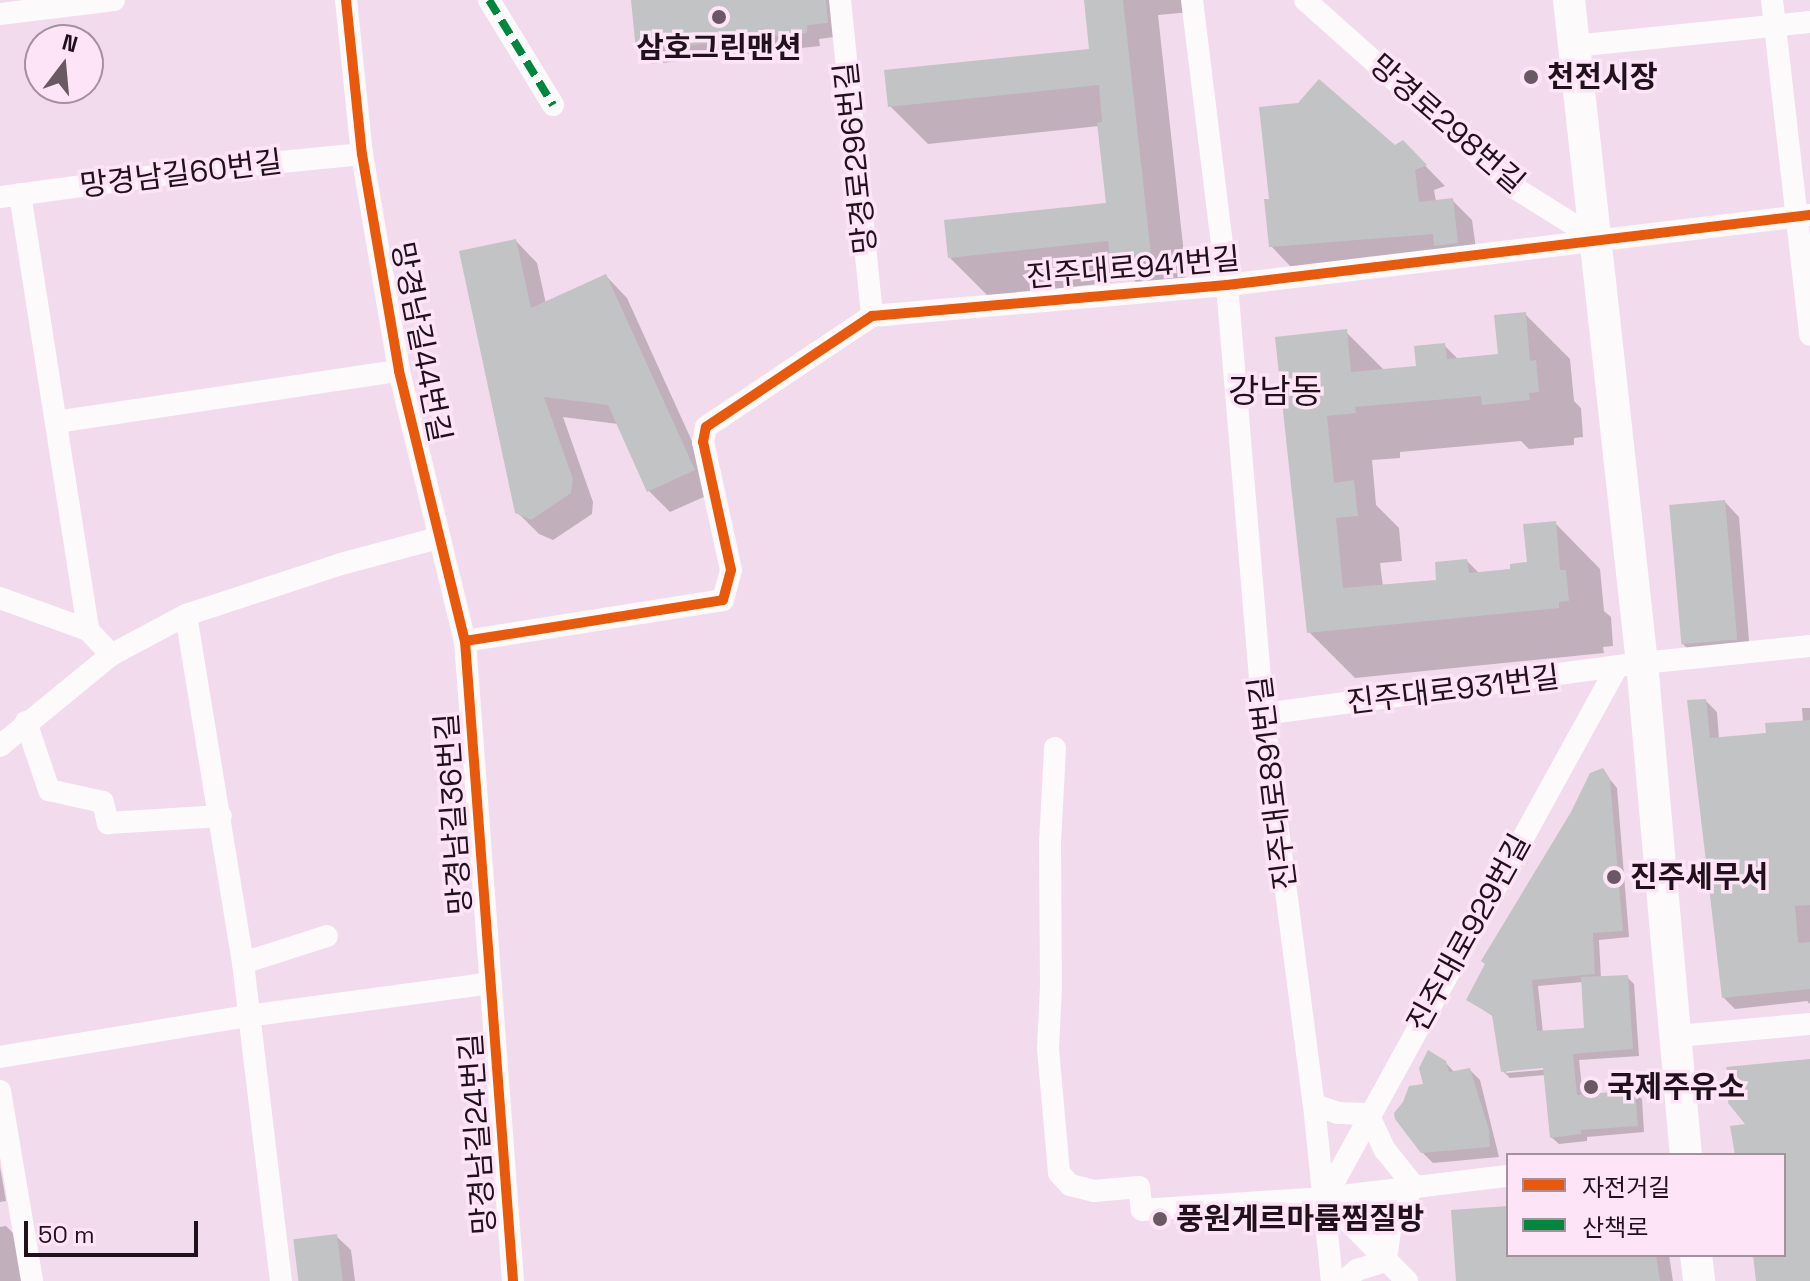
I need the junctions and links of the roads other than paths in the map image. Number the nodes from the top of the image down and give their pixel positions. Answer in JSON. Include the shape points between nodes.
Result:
{"nodes":[{"id":1,"x":114,"y":0,"type":"edge"},
{"id":2,"x":346,"y":0,"type":"edge"},
{"id":3,"x":489,"y":0,"type":"edge"},
{"id":4,"x":840,"y":0,"type":"edge"},
{"id":5,"x":1192,"y":0,"type":"edge"},
{"id":6,"x":1305,"y":0,"type":"edge"},
{"id":7,"x":1569,"y":0,"type":"edge"},
{"id":8,"x":1772,"y":0,"type":"edge"},
{"id":9,"x":0,"y":14,"type":"edge"},
{"id":10,"x":1810,"y":22,"type":"edge"},
{"id":11,"x":1775,"y":25,"type":"junction"},
{"id":12,"x":1574,"y":46,"type":"junction"},
{"id":13,"x":553,"y":105,"type":"dead end"},
{"id":14,"x":362,"y":154,"type":"junction"},
{"id":15,"x":10,"y":195,"type":"edge"},
{"id":16,"x":1803,"y":216,"type":"edge"},
{"id":17,"x":1595,"y":238,"type":"junction"},
{"id":18,"x":1227,"y":285,"type":"junction"},
{"id":19,"x":872,"y":316,"type":"junction"},
{"id":20,"x":1810,"y":335,"type":"edge"},
{"id":21,"x":399,"y":371,"type":"junction"},
{"id":22,"x":56,"y":422,"type":"junction"},
{"id":23,"x":438,"y":538,"type":"junction"},
{"id":24,"x":0,"y":598,"type":"edge"},
{"id":25,"x":186,"y":615,"type":"junction"},
{"id":26,"x":88,"y":630,"type":"junction"},
{"id":27,"x":465,"y":641,"type":"junction"},
{"id":28,"x":1810,"y":646,"type":"edge"},
{"id":29,"x":111,"y":655,"type":"junction"},
{"id":30,"x":1629,"y":666,"type":"junction"},
{"id":31,"x":1263,"y":714,"type":"junction"},
{"id":32,"x":26,"y":722,"type":"junction"},
{"id":33,"x":0,"y":746,"type":"edge"},
{"id":34,"x":1055,"y":748,"type":"dead end"},
{"id":35,"x":221,"y":816,"type":"junction"},
{"id":36,"x":327,"y":936,"type":"dead end"},
{"id":37,"x":243,"y":963,"type":"junction"},
{"id":38,"x":491,"y":983,"type":"junction"},
{"id":39,"x":247,"y":1016,"type":"junction"},
{"id":40,"x":1810,"y":1024,"type":"edge"},
{"id":41,"x":1678,"y":1036,"type":"junction"},
{"id":42,"x":0,"y":1057,"type":"edge"},
{"id":43,"x":0,"y":1091,"type":"edge"},
{"id":44,"x":1314,"y":1105,"type":"junction"},
{"id":45,"x":1368,"y":1114,"type":"junction"},
{"id":46,"x":1686,"y":1153,"type":"edge"},
{"id":47,"x":1506,"y":1176,"type":"edge"},
{"id":48,"x":1414,"y":1186,"type":"junction"},
{"id":49,"x":1325,"y":1198,"type":"junction"},
{"id":50,"x":1696,"y":1257,"type":"edge"},
{"id":51,"x":1386,"y":1261,"type":"junction"},
{"id":52,"x":32,"y":1281,"type":"edge"},
{"id":53,"x":281,"y":1281,"type":"edge"},
{"id":54,"x":513,"y":1281,"type":"edge"},
{"id":55,"x":1332,"y":1281,"type":"edge"},
{"id":56,"x":1344,"y":1281,"type":"edge"},
{"id":57,"x":1407,"y":1281,"type":"edge"},
{"id":58,"x":1699,"y":1281,"type":"edge"}],
"edges":[{"from":1,"to":9,"type":"street"},
{"from":2,"to":14,"type":"street","name":"망경남길44번길"},
{"from":3,"to":13,"type":"street"},
{"from":4,"to":19,"type":"street","name":"망경로296번길"},
{"from":5,"to":18,"type":"street","name":"진주대로891번길"},
{"from":6,"to":17,"type":"street","name":"망경로298번길","via":[[1518,190]]},
{"from":7,"to":12,"type":"street"},
{"from":8,"to":11,"type":"street"},
{"from":10,"to":11,"type":"street"},
{"from":11,"to":12,"type":"street"},
{"from":11,"to":16,"type":"street"},
{"from":12,"to":17,"type":"street"},
{"from":14,"to":15,"type":"street","name":"망경남길60번길"},
{"from":14,"to":21,"type":"street","name":"망경남길44번길"},
{"from":15,"to":22,"type":"street"},
{"from":16,"to":17,"type":"street","name":"진주대로941번길"},
{"from":16,"to":20,"type":"street"},
{"from":17,"to":18,"type":"street","name":"진주대로941번길"},
{"from":17,"to":30,"type":"street"},
{"from":18,"to":19,"type":"street","name":"진주대로941번길"},
{"from":18,"to":31,"type":"street","name":"진주대로891번길"},
{"from":19,"to":27,"type":"street","name":"진주대로941번길","via":[[706,427],[703,442],[731,570],[723,600]]},
{"from":21,"to":22,"type":"street"},
{"from":21,"to":23,"type":"street","name":"망경남길44번길"},
{"from":22,"to":26,"type":"street"},
{"from":23,"to":25,"type":"street"},
{"from":23,"to":27,"type":"street","name":"망경남길36번길"},
{"from":24,"to":26,"type":"street"},
{"from":25,"to":29,"type":"street"},
{"from":25,"to":35,"type":"street"},
{"from":26,"to":29,"type":"street"},
{"from":27,"to":38,"type":"street","name":"망경남길36번길"},
{"from":28,"to":30,"type":"street","name":"진주대로931번길"},
{"from":29,"to":32,"type":"street"},
{"from":30,"to":31,"type":"street","name":"진주대로931번길"},
{"from":30,"to":41,"type":"street"},
{"from":30,"to":45,"type":"street","name":"진주대로929번길"},
{"from":31,"to":44,"type":"street","name":"진주대로891번길"},
{"from":32,"to":33,"type":"street"},
{"from":32,"to":35,"type":"street","via":[[49,790],[103,802],[108,823]]},
{"from":34,"to":49,"type":"street","via":[[1048,1049],[1059,1173],[1070,1185],[1094,1191],[1139,1187],[1142,1210]]},
{"from":35,"to":37,"type":"street"},
{"from":36,"to":37,"type":"street"},
{"from":37,"to":39,"type":"street"},
{"from":38,"to":39,"type":"street"},
{"from":38,"to":54,"type":"street","name":"망경남길24번길"},
{"from":39,"to":42,"type":"street"},
{"from":39,"to":53,"type":"street"},
{"from":40,"to":41,"type":"street"},
{"from":41,"to":46,"type":"street"},
{"from":43,"to":52,"type":"street"},
{"from":44,"to":45,"type":"street"},
{"from":44,"to":49,"type":"street","name":"진주대로891번길"},
{"from":45,"to":48,"type":"street","via":[[1385,1150]]},
{"from":45,"to":49,"type":"street","name":"진주대로929번길"},
{"from":47,"to":48,"type":"street"},
{"from":48,"to":49,"type":"street"},
{"from":48,"to":51,"type":"street","via":[[1391,1224]]},
{"from":49,"to":51,"type":"street"},
{"from":49,"to":55,"type":"street","name":"진주대로891번길"},
{"from":50,"to":58,"type":"street"},
{"from":51,"to":56,"type":"street","via":[[1357,1270]]},
{"from":51,"to":57,"type":"street"}]}
